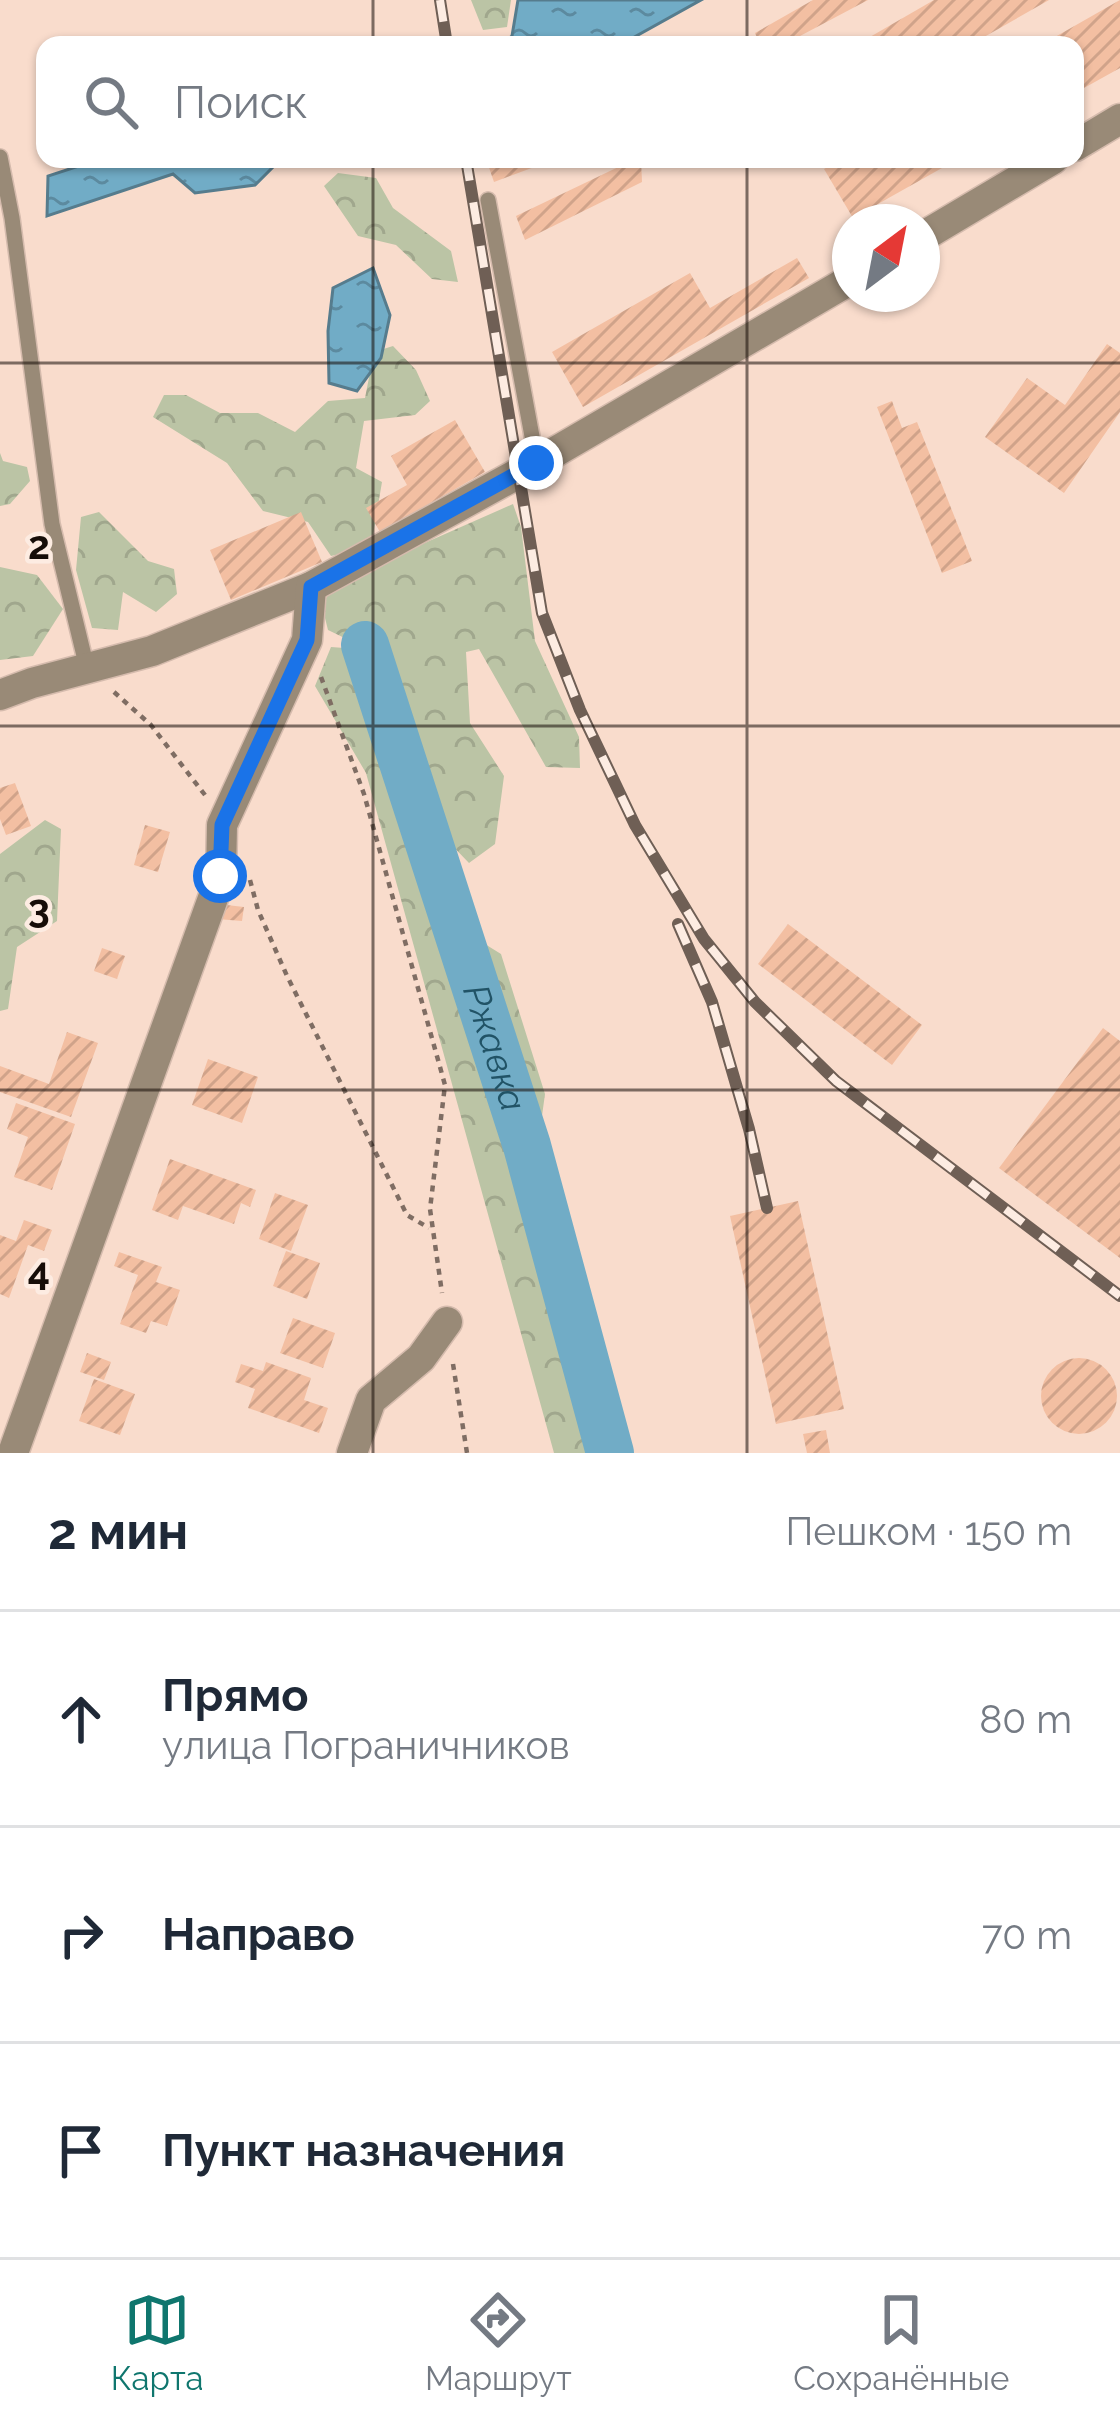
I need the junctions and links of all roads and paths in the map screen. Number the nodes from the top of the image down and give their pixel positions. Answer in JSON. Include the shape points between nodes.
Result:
{"nodes":[{"id":1,"x":1120,"y":119,"type":"edge"},
{"id":2,"x":1084,"y":141,"type":"edge"},
{"id":3,"x":1,"y":157,"type":"edge"},
{"id":4,"x":1039,"y":168,"type":"edge"},
{"id":5,"x":488,"y":200,"type":"dead end"},
{"id":6,"x":940,"y":227,"type":"edge"},
{"id":7,"x":832,"y":290,"type":"edge"},
{"id":8,"x":536,"y":463,"type":"junction"},
{"id":9,"x":311,"y":587,"type":"junction"},
{"id":10,"x":307,"y":640,"type":"junction"},
{"id":11,"x":87,"y":668,"type":"junction"},
{"id":12,"x":0,"y":695,"type":"edge"},
{"id":13,"x":222,"y":833,"type":"junction"},
{"id":14,"x":431,"y":1230,"type":"junction"},
{"id":15,"x":447,"y":1322,"type":"joint"},
{"id":16,"x":454,"y":1366,"type":"dead end"},
{"id":17,"x":14,"y":1453,"type":"edge"},
{"id":18,"x":352,"y":1453,"type":"edge"},
{"id":19,"x":467,"y":1453,"type":"edge"}],
"edges":[{"from":1,"to":2,"type":"street"},
{"from":3,"to":11,"type":"lane","via":[[52,524]]},
{"from":4,"to":6,"type":"street"},
{"from":5,"to":8,"type":"lane"},
{"from":7,"to":8,"type":"street"},
{"from":8,"to":9,"type":"street"},
{"from":9,"to":10,"type":"street"},
{"from":9,"to":11,"type":"street","via":[[152,651]]},
{"from":10,"to":13,"type":"street"},
{"from":10,"to":14,"type":"path","via":[[364,794],[445,1084]]},
{"from":11,"to":12,"type":"street"},
{"from":11,"to":13,"type":"path","via":[[151,724],[210,801]]},
{"from":13,"to":14,"type":"path","via":[[254,884],[287,976],[407,1215]]},
{"from":13,"to":17,"type":"street","via":[[220,876]]},
{"from":14,"to":15,"type":"path"},
{"from":15,"to":18,"type":"street","via":[[421,1358],[371,1400]]},
{"from":16,"to":19,"type":"path"}]}
